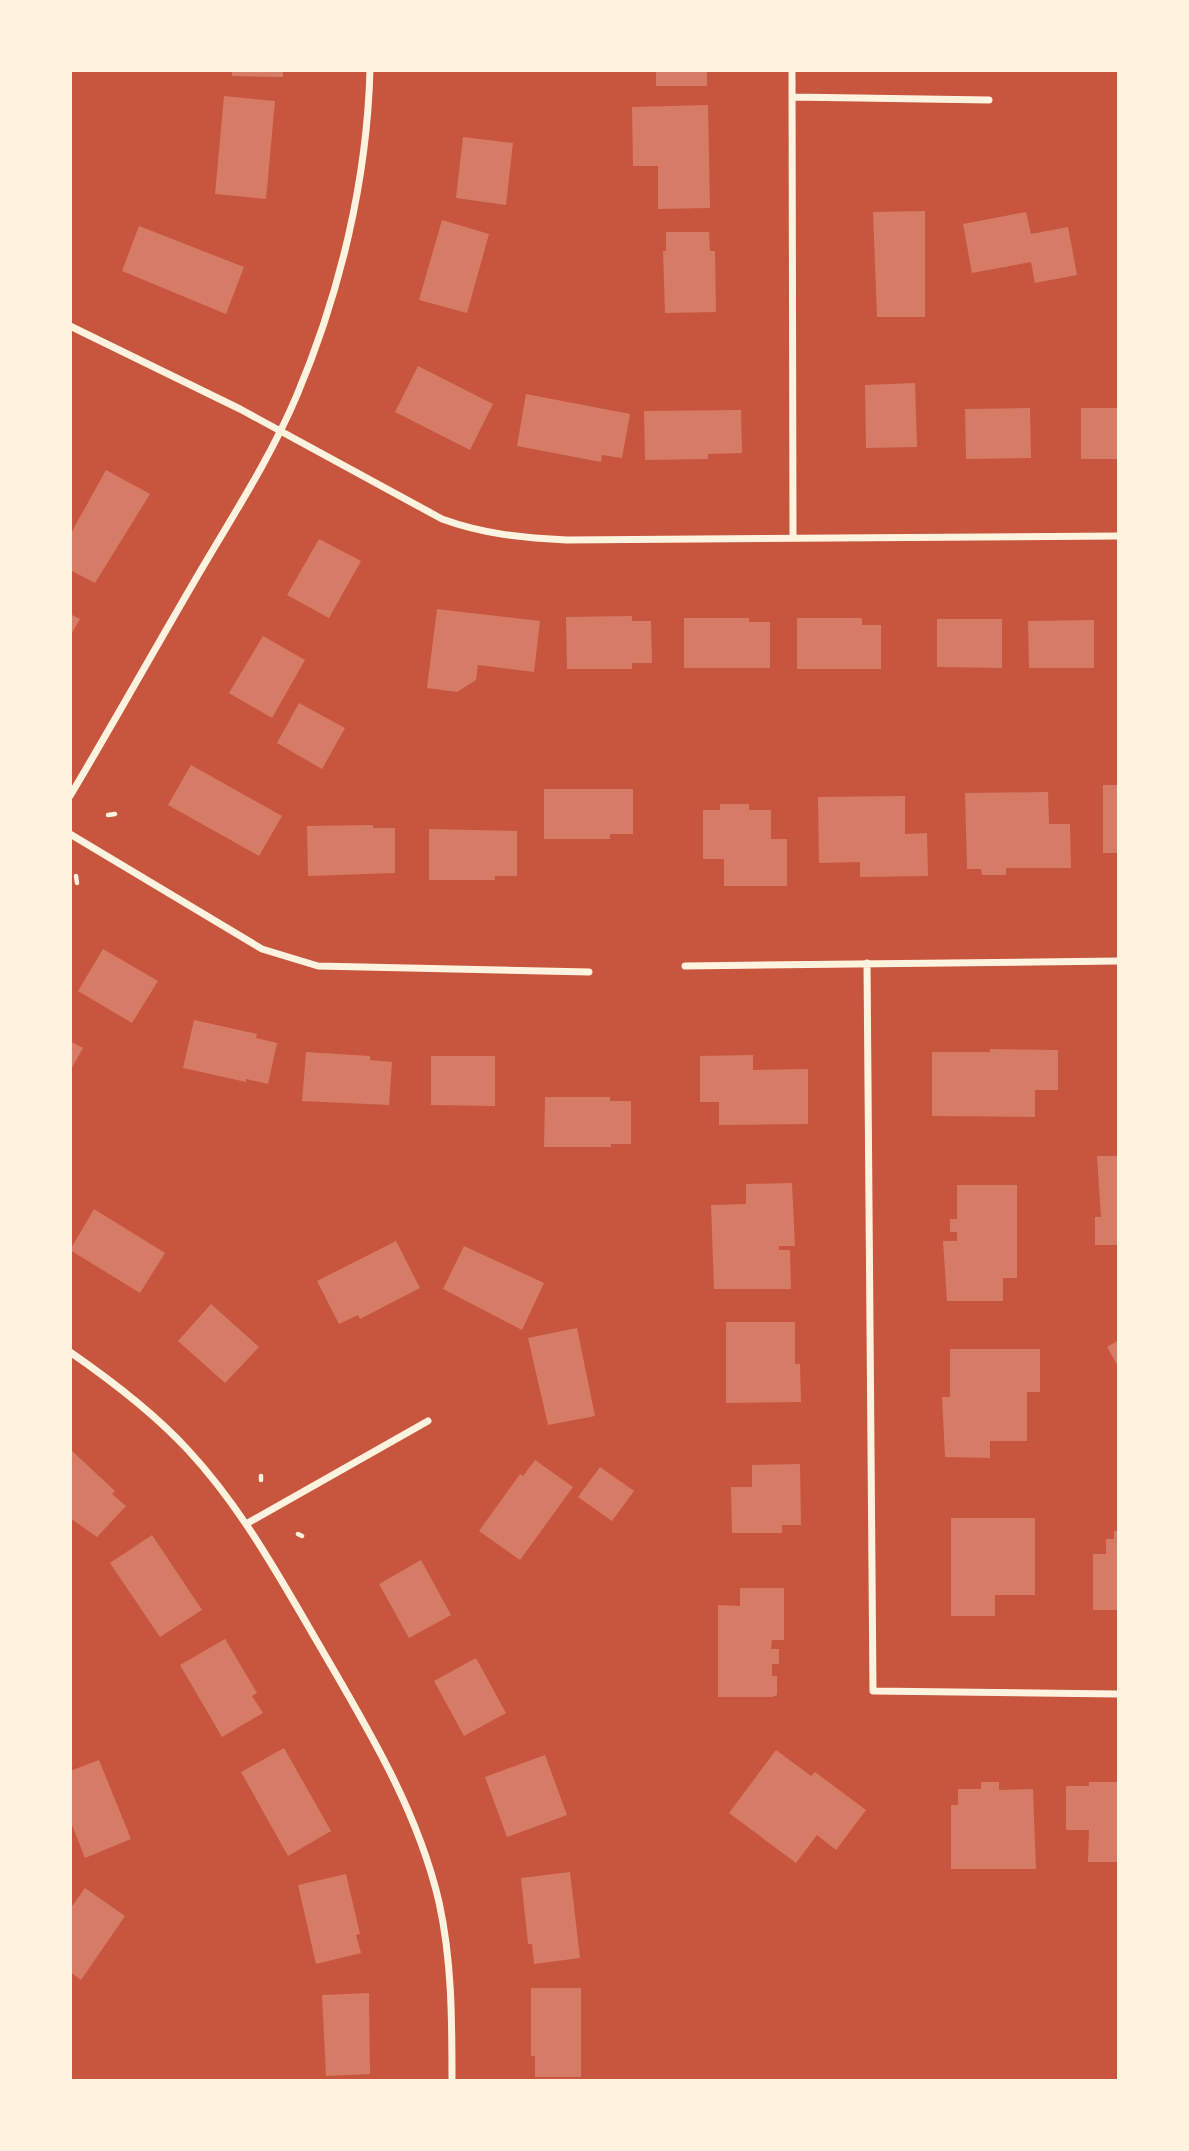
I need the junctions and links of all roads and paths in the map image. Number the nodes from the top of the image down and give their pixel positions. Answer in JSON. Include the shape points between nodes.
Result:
{"nodes":[{"id":1,"x":370,"y":70,"type":"edge"},
{"id":2,"x":792,"y":70,"type":"edge"},
{"id":3,"x":792,"y":97,"type":"junction"},
{"id":4,"x":989,"y":100,"type":"dead end"},
{"id":5,"x":70,"y":326,"type":"edge"},
{"id":6,"x":280,"y":431,"type":"junction"},
{"id":7,"x":793,"y":536,"type":"junction"},
{"id":8,"x":1119,"y":536,"type":"edge"},
{"id":9,"x":70,"y":796,"type":"edge"},
{"id":10,"x":70,"y":834,"type":"edge"},
{"id":11,"x":76,"y":876,"type":"dead end"},
{"id":12,"x":77,"y":883,"type":"dead end"},
{"id":13,"x":1119,"y":961,"type":"edge"},
{"id":14,"x":867,"y":963,"type":"junction"},
{"id":15,"x":685,"y":966,"type":"dead end"},
{"id":16,"x":589,"y":972,"type":"dead end"},
{"id":17,"x":70,"y":1352,"type":"edge"},
{"id":18,"x":428,"y":1421,"type":"dead end"},
{"id":19,"x":246,"y":1524,"type":"junction"},
{"id":20,"x":1119,"y":1694,"type":"edge"},
{"id":21,"x":452,"y":2081,"type":"edge"}],
"edges":[{"from":1,"to":6,"type":"street","via":[[364,142],[345,247],[315,348]]},
{"from":2,"to":3,"type":"street"},
{"from":3,"to":4,"type":"street"},
{"from":3,"to":7,"type":"street"},
{"from":5,"to":6,"type":"street"},
{"from":6,"to":7,"type":"street","via":[[442,519],[472,530],[567,540]]},
{"from":6,"to":9,"type":"street"},
{"from":7,"to":8,"type":"street"},
{"from":10,"to":16,"type":"street","via":[[262,949],[318,966]]},
{"from":11,"to":12,"type":"path"},
{"from":13,"to":14,"type":"street"},
{"from":14,"to":15,"type":"street"},
{"from":14,"to":20,"type":"street","via":[[873,1691]]},
{"from":17,"to":19,"type":"street","via":[[162,1422],[218,1484]]},
{"from":18,"to":19,"type":"street"},
{"from":19,"to":21,"type":"street","via":[[401,1790],[418,1834],[438,1900],[447,1951]]}]}
